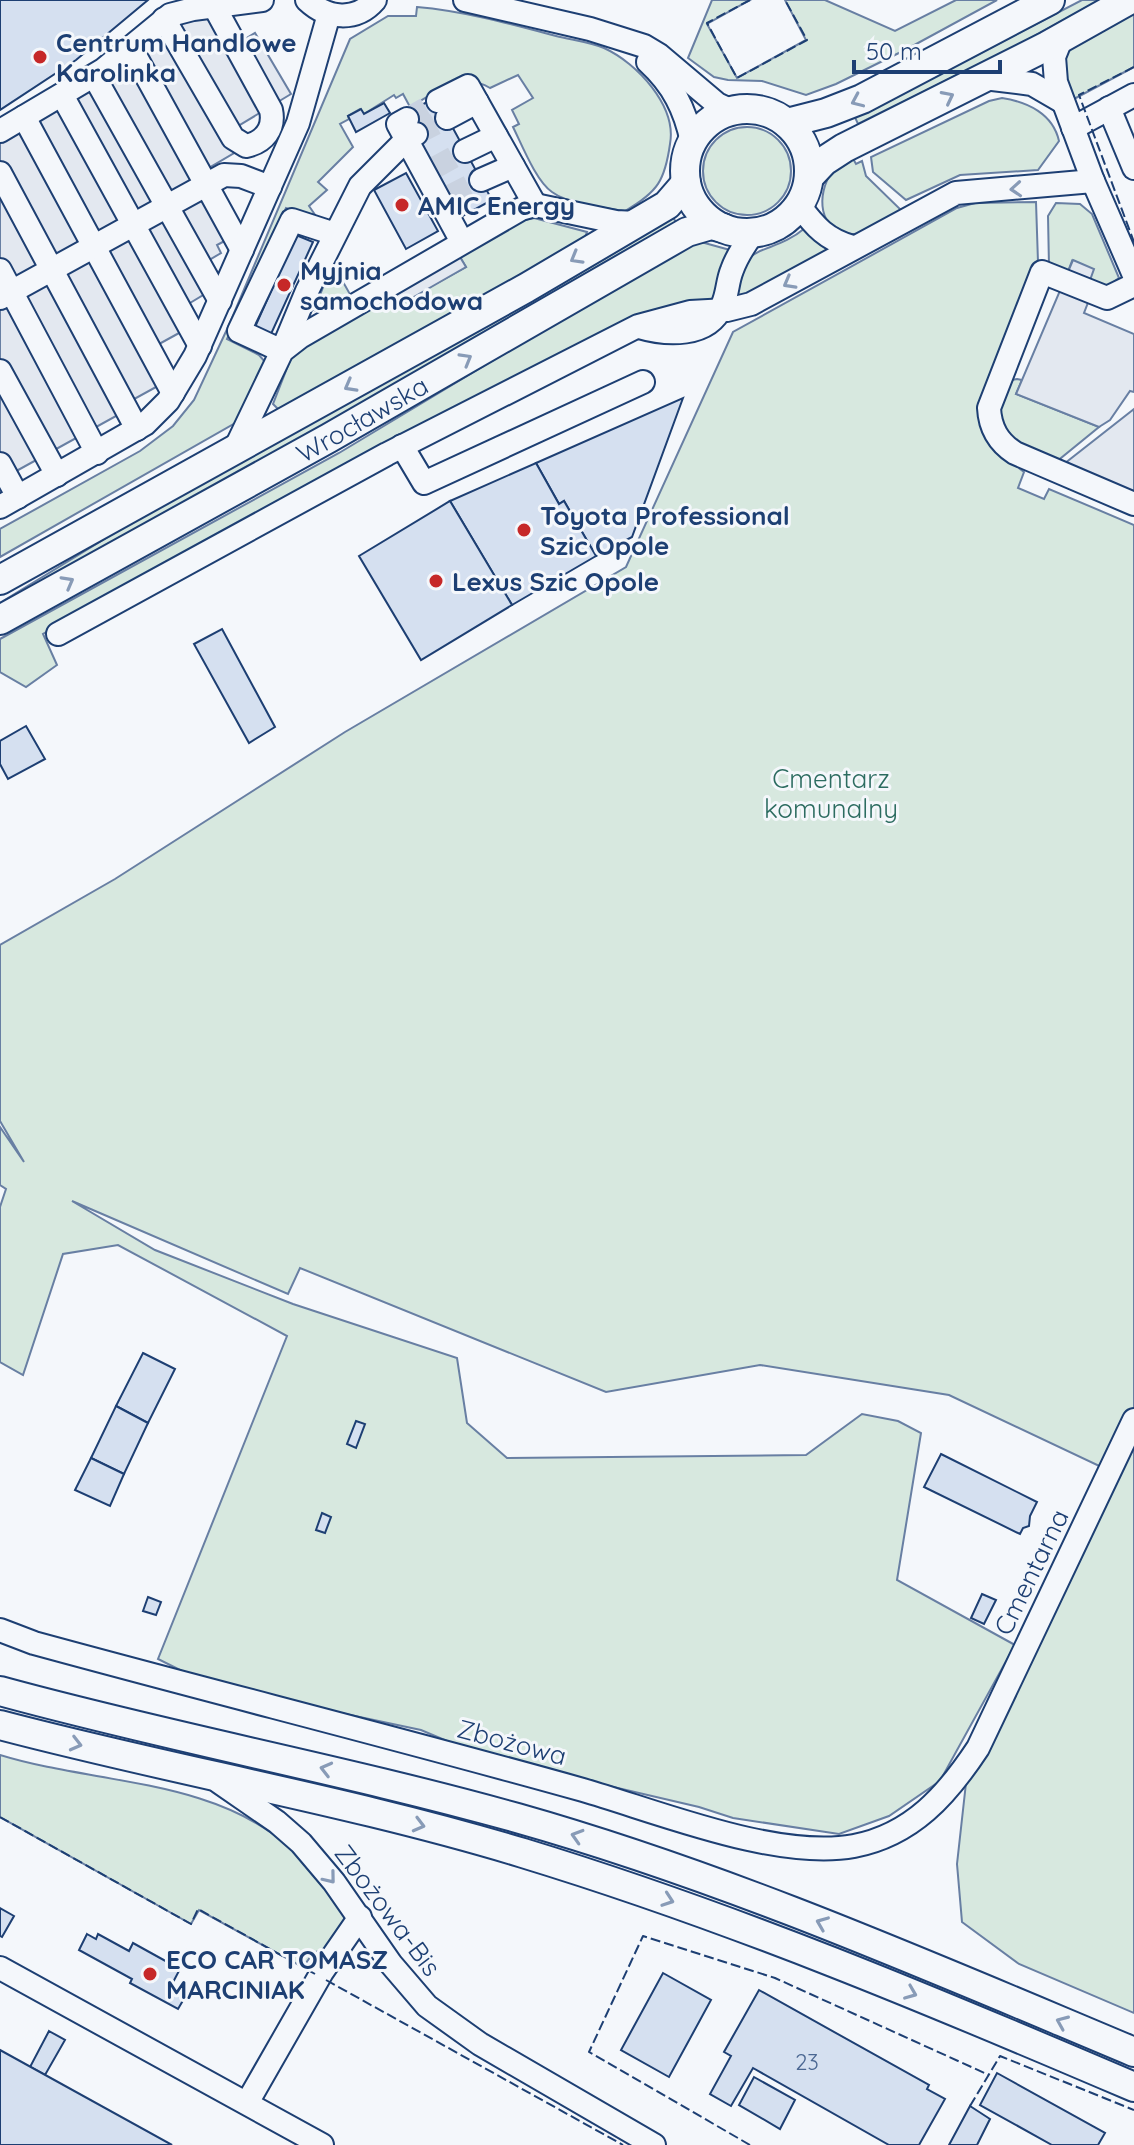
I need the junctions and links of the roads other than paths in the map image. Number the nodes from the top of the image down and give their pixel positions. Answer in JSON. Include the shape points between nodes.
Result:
{"nodes":[{"id":1,"x":262,"y":0,"type":"edge"},
{"id":2,"x":307,"y":0,"type":"edge"},
{"id":3,"x":375,"y":0,"type":"edge"},
{"id":4,"x":465,"y":0,"type":"edge"},
{"id":5,"x":1050,"y":0,"type":"edge"},
{"id":6,"x":1129,"y":0,"type":"edge"},
{"id":7,"x":214,"y":6,"type":"junction"},
{"id":8,"x":329,"y":14,"type":"junction"},
{"id":9,"x":164,"y":19,"type":"junction"},
{"id":10,"x":1062,"y":37,"type":"junction"},
{"id":11,"x":623,"y":39,"type":"junction"},
{"id":12,"x":131,"y":48,"type":"junction"},
{"id":13,"x":94,"y":76,"type":"junction"},
{"id":14,"x":984,"y":78,"type":"junction"},
{"id":15,"x":62,"y":95,"type":"junction"},
{"id":16,"x":1134,"y":95,"type":"edge"},
{"id":17,"x":1063,"y":102,"type":"junction"},
{"id":18,"x":1109,"y":108,"type":"junction"},
{"id":19,"x":443,"y":110,"type":"tunnel mouth"},
{"id":20,"x":732,"y":111,"type":"junction"},
{"id":21,"x":24,"y":117,"type":"junction"},
{"id":22,"x":787,"y":123,"type":"junction"},
{"id":23,"x":1073,"y":128,"type":"junction"},
{"id":24,"x":0,"y":131,"type":"edge"},
{"id":25,"x":496,"y":136,"type":"junction"},
{"id":26,"x":692,"y":142,"type":"junction"},
{"id":27,"x":465,"y":151,"type":"tunnel mouth"},
{"id":28,"x":513,"y":166,"type":"junction"},
{"id":29,"x":1134,"y":168,"type":"edge"},
{"id":30,"x":0,"y":173,"type":"edge"},
{"id":31,"x":809,"y":177,"type":"junction"},
{"id":32,"x":481,"y":180,"type":"tunnel mouth"},
{"id":33,"x":1093,"y":181,"type":"junction"},
{"id":34,"x":686,"y":183,"type":"junction"},
{"id":35,"x":206,"y":184,"type":"junction"},
{"id":36,"x":270,"y":187,"type":"junction"},
{"id":37,"x":535,"y":205,"type":"junction"},
{"id":38,"x":799,"y":205,"type":"junction"},
{"id":39,"x":167,"y":206,"type":"junction"},
{"id":40,"x":636,"y":223,"type":"junction"},
{"id":41,"x":133,"y":224,"type":"junction"},
{"id":42,"x":723,"y":228,"type":"junction"},
{"id":43,"x":754,"y":232,"type":"junction"},
{"id":44,"x":335,"y":234,"type":"junction"},
{"id":45,"x":462,"y":242,"type":"junction"},
{"id":46,"x":94,"y":246,"type":"junction"},
{"id":47,"x":853,"y":247,"type":"junction"},
{"id":48,"x":242,"y":250,"type":"junction"},
{"id":49,"x":0,"y":270,"type":"edge"},
{"id":50,"x":52,"y":270,"type":"junction"},
{"id":51,"x":1134,"y":275,"type":"edge"},
{"id":52,"x":1134,"y":285,"type":"edge"},
{"id":53,"x":6,"y":295,"type":"edge"},
{"id":54,"x":220,"y":301,"type":"junction"},
{"id":55,"x":721,"y":310,"type":"junction"},
{"id":56,"x":200,"y":346,"type":"junction"},
{"id":57,"x":282,"y":351,"type":"junction"},
{"id":58,"x":0,"y":371,"type":"edge"},
{"id":59,"x":643,"y":382,"type":"dead end"},
{"id":60,"x":173,"y":393,"type":"junction"},
{"id":61,"x":137,"y":429,"type":"junction"},
{"id":62,"x":402,"y":446,"type":"junction"},
{"id":63,"x":235,"y":449,"type":"junction"},
{"id":64,"x":97,"y":453,"type":"junction"},
{"id":65,"x":0,"y":464,"type":"edge"},
{"id":66,"x":57,"y":475,"type":"junction"},
{"id":67,"x":9,"y":502,"type":"edge"},
{"id":68,"x":1134,"y":504,"type":"edge"},
{"id":69,"x":0,"y":580,"type":"edge"},
{"id":70,"x":0,"y":620,"type":"edge"},
{"id":71,"x":58,"y":634,"type":"dead end"},
{"id":72,"x":1134,"y":1420,"type":"edge"},
{"id":73,"x":0,"y":1630,"type":"edge"},
{"id":74,"x":0,"y":1691,"type":"edge"},
{"id":75,"x":0,"y":1725,"type":"edge"},
{"id":76,"x":978,"y":1748,"type":"joint"},
{"id":77,"x":207,"y":1775,"type":"junction"},
{"id":78,"x":360,"y":1917,"type":"junction"},
{"id":79,"x":0,"y":1968,"type":"edge"},
{"id":80,"x":1134,"y":2052,"type":"edge"},
{"id":81,"x":1134,"y":2087,"type":"edge"},
{"id":82,"x":247,"y":2103,"type":"junction"},
{"id":83,"x":322,"y":2145,"type":"edge"},
{"id":84,"x":654,"y":2145,"type":"edge"}],
"edges":[{"from":1,"to":7,"type":"street"},
{"from":2,"to":8,"type":"street"},
{"from":3,"to":8,"type":"street","via":[[357,13]]},
{"from":4,"to":11,"type":"street"},
{"from":5,"to":22,"type":"main road","one_way":true,"via":[[862,99]]},
{"from":6,"to":10,"type":"main road"},
{"from":7,"to":9,"type":"street"},
{"from":7,"to":9,"type":"street","via":[[271,110],[268,132],[246,146],[233,138]]},
{"from":8,"to":36,"type":"street","via":[[298,123]]},
{"from":9,"to":12,"type":"street"},
{"from":10,"to":14,"type":"main road"},
{"from":10,"to":17,"type":"street","via":[[1053,69]]},
{"from":11,"to":20,"type":"street","via":[[659,55]]},
{"from":11,"to":26,"type":"street","via":[[677,96]]},
{"from":12,"to":13,"type":"street"},
{"from":12,"to":35,"type":"street"},
{"from":13,"to":15,"type":"street"},
{"from":13,"to":39,"type":"street"},
{"from":14,"to":17,"type":"street","via":[[1032,84]]},
{"from":31,"to":14,"type":"main road","one_way":true,"via":[[844,148]]},
{"from":15,"to":21,"type":"street"},
{"from":15,"to":41,"type":"street"},
{"from":16,"to":18,"type":"street"},
{"from":17,"to":23,"type":"street"},
{"from":18,"to":23,"type":"street"},
{"from":18,"to":29,"type":"street"},
{"from":19,"to":25,"type":"street","via":[[472,94]]},
{"from":20,"to":22,"type":"main road","via":[[761,110]]},
{"from":20,"to":26,"type":"main road","via":[[709,122]]},
{"from":21,"to":24,"type":"street"},
{"from":21,"to":46,"type":"street"},
{"from":22,"to":31,"type":"main road","via":[[807,153]]},
{"from":23,"to":33,"type":"street"},
{"from":25,"to":27,"type":"street"},
{"from":25,"to":28,"type":"street"},
{"from":26,"to":34,"type":"main road"},
{"from":28,"to":32,"type":"street"},
{"from":28,"to":37,"type":"street"},
{"from":30,"to":50,"type":"street"},
{"from":31,"to":38,"type":"main road"},
{"from":33,"to":47,"type":"street","one_way":true,"via":[[956,193]]},
{"from":33,"to":51,"type":"street"},
{"from":34,"to":40,"type":"main road","name":"Wrocławska","via":[[667,205]]},
{"from":34,"to":42,"type":"main road","via":[[703,214]]},
{"from":35,"to":36,"type":"street","via":[[235,174]]},
{"from":35,"to":39,"type":"street"},
{"from":35,"to":48,"type":"street"},
{"from":36,"to":48,"type":"street"},
{"from":37,"to":40,"type":"street"},
{"from":37,"to":45,"type":"street"},
{"from":38,"to":43,"type":"main road","via":[[775,226]]},
{"from":38,"to":47,"type":"street","via":[[834,242]]},
{"from":39,"to":41,"type":"street"},
{"from":39,"to":54,"type":"street"},
{"from":40,"to":63,"type":"main road","name":"Wrocławska","one_way":true},
{"from":41,"to":46,"type":"street"},
{"from":41,"to":56,"type":"street"},
{"from":42,"to":43,"type":"main road"},
{"from":70,"to":42,"type":"main road","name":"Wrocławska","one_way":true,"via":[[687,232],[711,225]]},
{"from":43,"to":55,"type":"street","via":[[730,273]]},
{"from":44,"to":45,"type":"street","via":[[360,186],[407,129]]},
{"from":44,"to":57,"type":"street"},
{"from":44,"to":57,"type":"street","via":[[292,220],[239,331]]},
{"from":45,"to":57,"type":"street"},
{"from":46,"to":50,"type":"street"},
{"from":46,"to":60,"type":"street"},
{"from":47,"to":55,"type":"street","one_way":true,"via":[[751,304]]},
{"from":48,"to":54,"type":"street"},
{"from":49,"to":53,"type":"street"},
{"from":50,"to":53,"type":"street"},
{"from":50,"to":61,"type":"street"},
{"from":52,"to":68,"type":"street","via":[[1107,298],[1042,272],[989,408],[999,440],[1015,453]]},
{"from":53,"to":64,"type":"street"},
{"from":54,"to":56,"type":"street"},
{"from":55,"to":62,"type":"street","via":[[686,332],[638,326]]},
{"from":56,"to":60,"type":"street"},
{"from":57,"to":63,"type":"street"},
{"from":58,"to":66,"type":"street"},
{"from":59,"to":62,"type":"street","via":[[424,483]]},
{"from":60,"to":61,"type":"street"},
{"from":61,"to":64,"type":"street"},
{"from":62,"to":71,"type":"street"},
{"from":63,"to":69,"type":"main road","name":"Wrocławska"},
{"from":64,"to":66,"type":"street"},
{"from":65,"to":67,"type":"street"},
{"from":66,"to":67,"type":"street"},
{"from":72,"to":76,"type":"street","name":"Cmentarna"},
{"from":73,"to":76,"type":"street","name":"Zbożowa","via":[[790,1847],[852,1846],[902,1829],[953,1787]]},
{"from":80,"to":74,"type":"main road","one_way":true,"via":[[829,1925],[647,1858],[425,1793]]},
{"from":75,"to":77,"type":"main road","one_way":true},
{"from":77,"to":78,"type":"street","name":"Zbożowa-Bis","one_way":true,"via":[[301,1843]]},
{"from":77,"to":81,"type":"main road","one_way":true,"via":[[389,1817],[618,1883],[819,1955]]},
{"from":78,"to":82,"type":"street"},
{"from":78,"to":84,"type":"street","name":"Zbożowa-Bis","via":[[427,2006],[480,2044]]},
{"from":79,"to":82,"type":"street"},
{"from":82,"to":83,"type":"street"}]}
